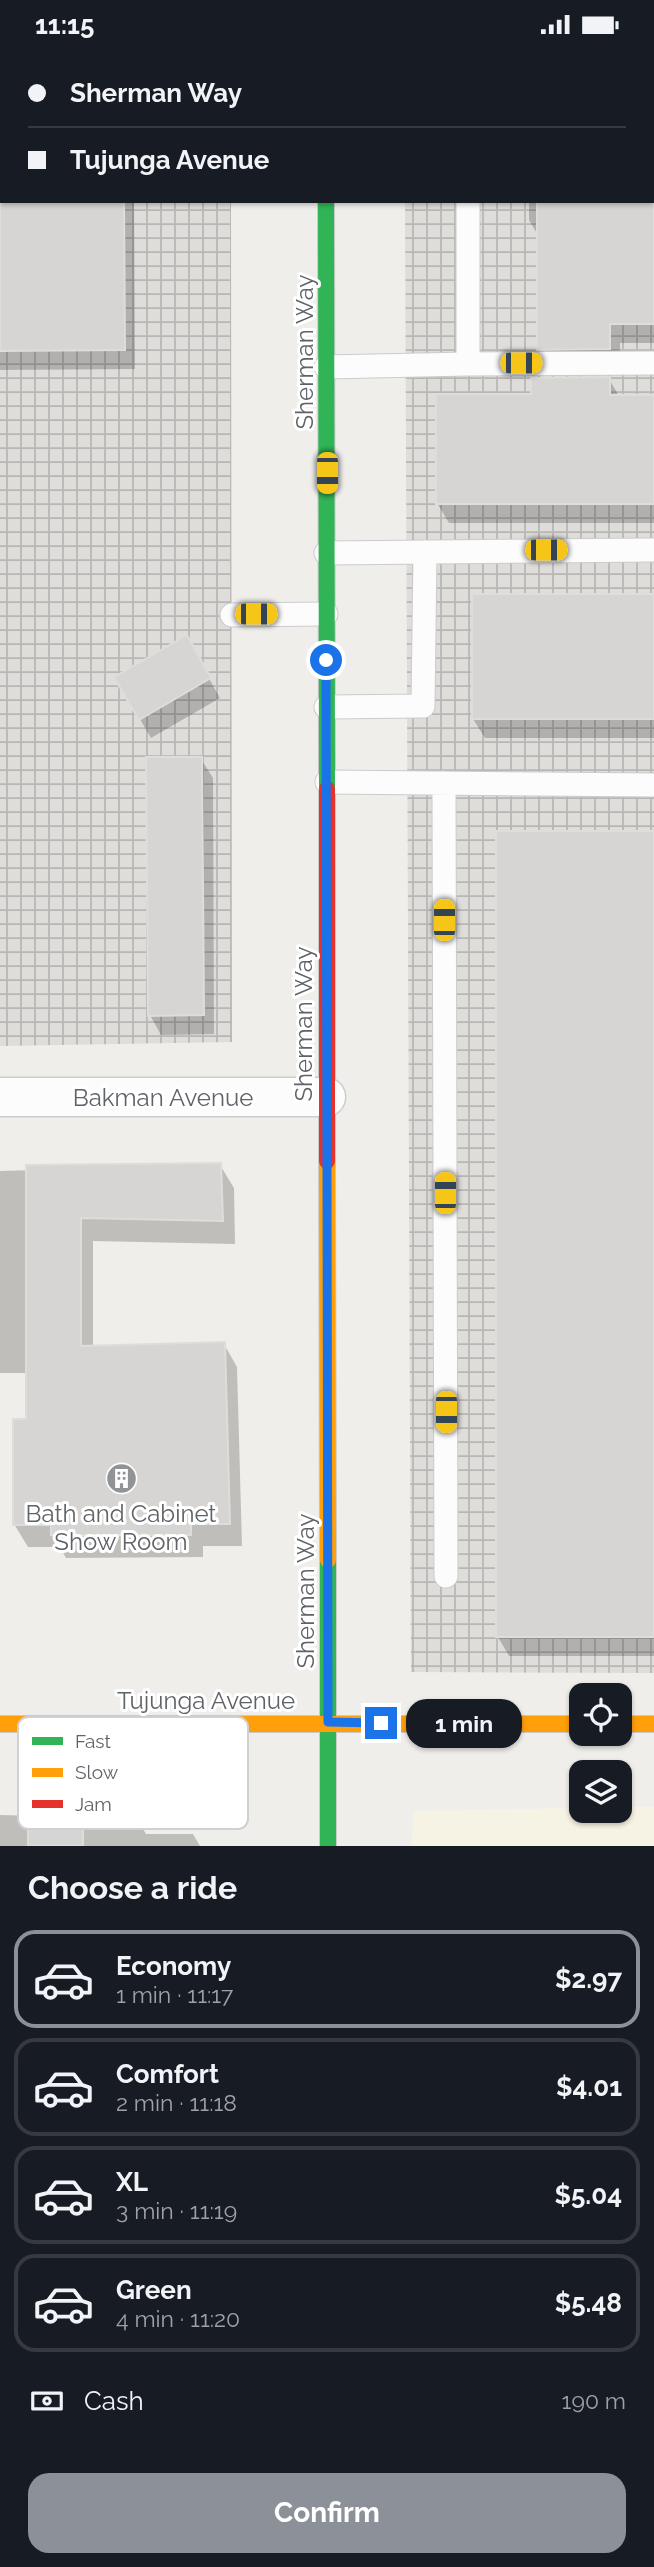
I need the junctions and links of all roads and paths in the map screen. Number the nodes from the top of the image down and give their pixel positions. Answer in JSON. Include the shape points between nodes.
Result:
{"nodes":[{"id":1,"x":327,"y":203,"type":"edge"},
{"id":2,"x":468,"y":203,"type":"edge"},
{"id":3,"x":654,"y":363,"type":"edge"},
{"id":4,"x":468,"y":364,"type":"junction"},
{"id":5,"x":327,"y":367,"type":"junction"},
{"id":6,"x":654,"y":550,"type":"edge"},
{"id":7,"x":425,"y":552,"type":"junction"},
{"id":8,"x":327,"y":553,"type":"junction"},
{"id":9,"x":326,"y":614,"type":"junction"},
{"id":10,"x":232,"y":615,"type":"dead end"},
{"id":11,"x":326,"y":707,"type":"junction"},
{"id":12,"x":327,"y":782,"type":"junction"},
{"id":13,"x":444,"y":783,"type":"junction"},
{"id":14,"x":654,"y":785,"type":"edge"},
{"id":15,"x":0,"y":1097,"type":"edge"},
{"id":16,"x":326,"y":1097,"type":"junction"},
{"id":17,"x":446,"y":1576,"type":"dead end"},
{"id":18,"x":248,"y":1722,"type":"edge"},
{"id":19,"x":328,"y":1722,"type":"junction"},
{"id":20,"x":0,"y":1724,"type":"edge"},
{"id":21,"x":18,"y":1724,"type":"edge"},
{"id":22,"x":569,"y":1724,"type":"edge"},
{"id":23,"x":632,"y":1724,"type":"edge"},
{"id":24,"x":654,"y":1724,"type":"edge"},
{"id":25,"x":328,"y":1846,"type":"edge"}],
"edges":[{"from":1,"to":5,"type":"main road","name":"Sherman Way"},
{"from":2,"to":4,"type":"lane"},
{"from":3,"to":4,"type":"lane"},
{"from":4,"to":5,"type":"lane"},
{"from":5,"to":8,"type":"main road","name":"Sherman Way"},
{"from":6,"to":7,"type":"lane"},
{"from":7,"to":8,"type":"lane"},
{"from":7,"to":11,"type":"lane","via":[[423,706]]},
{"from":8,"to":9,"type":"main road","name":"Sherman Way"},
{"from":9,"to":10,"type":"lane"},
{"from":9,"to":11,"type":"main road","name":"Sherman Way"},
{"from":11,"to":12,"type":"main road","name":"Sherman Way"},
{"from":12,"to":13,"type":"lane"},
{"from":12,"to":16,"type":"main road","name":"Sherman Way"},
{"from":13,"to":14,"type":"lane"},
{"from":13,"to":17,"type":"lane"},
{"from":15,"to":16,"type":"street","name":"Bakman Avenue"},
{"from":16,"to":19,"type":"main road","name":"Sherman Way"},
{"from":18,"to":19,"type":"main road","name":"Tujunga Avenue"},
{"from":19,"to":22,"type":"main road","name":"Tujunga Avenue"},
{"from":19,"to":25,"type":"main road","name":"Sherman Way"},
{"from":20,"to":21,"type":"main road","name":"Tujunga Avenue"},
{"from":23,"to":24,"type":"main road"}]}
